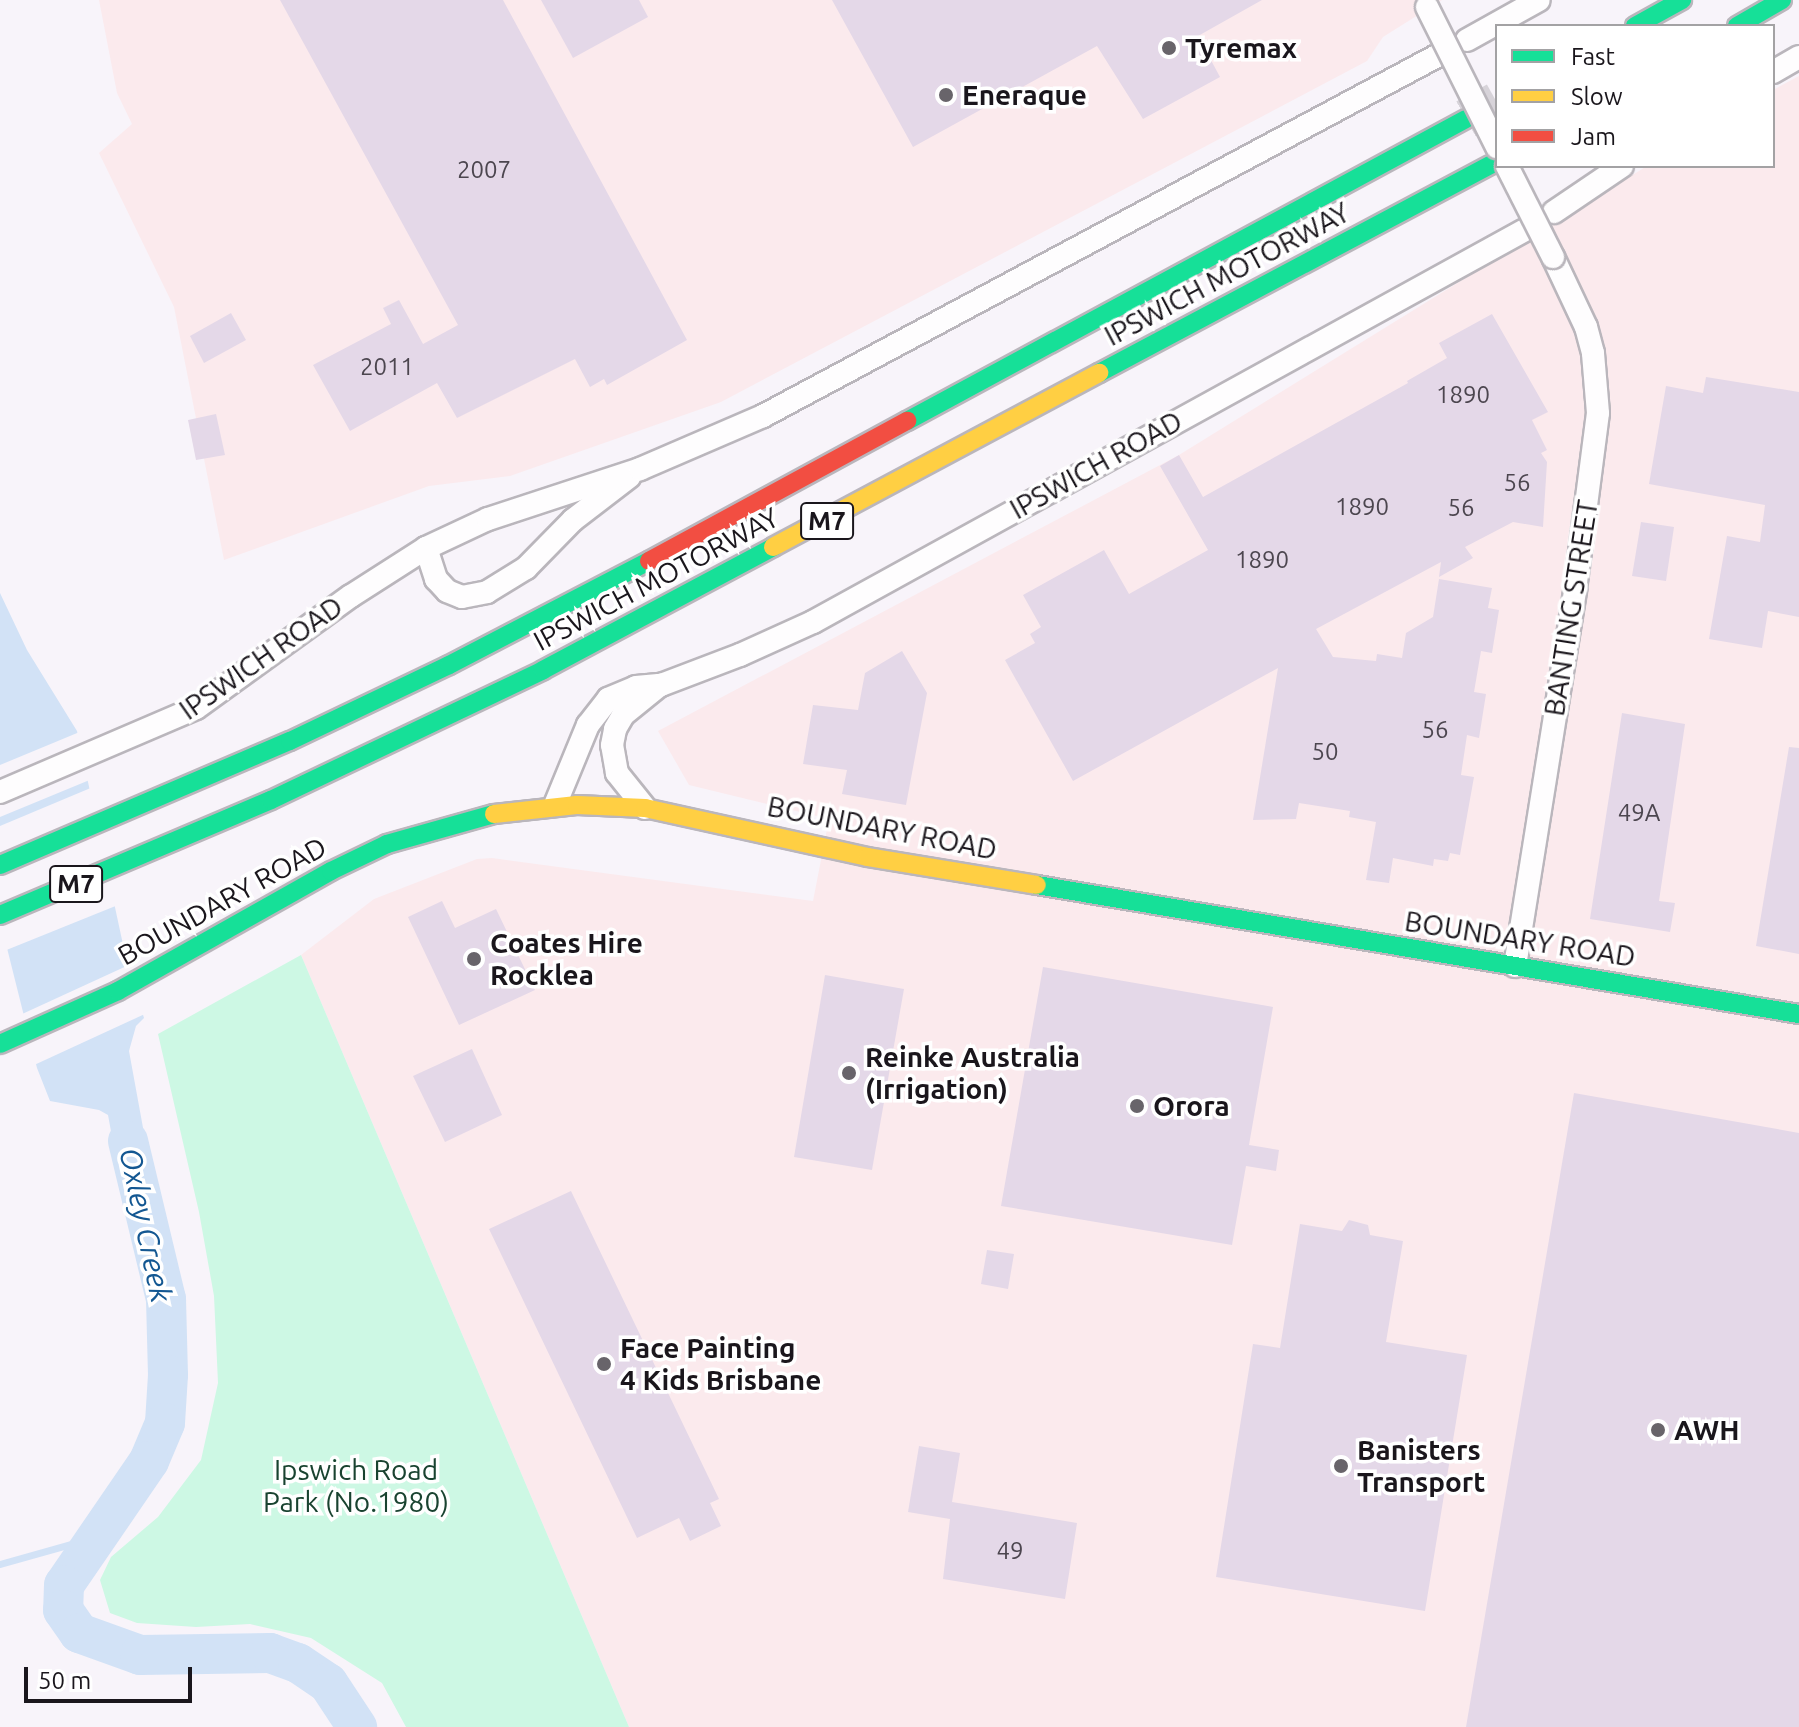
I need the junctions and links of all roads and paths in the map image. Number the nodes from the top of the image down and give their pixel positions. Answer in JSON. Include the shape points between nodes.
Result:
{"nodes":[{"id":1,"x":1539,"y":0,"type":"edge"},
{"id":2,"x":1682,"y":0,"type":"edge"},
{"id":3,"x":1782,"y":0,"type":"edge"},
{"id":4,"x":1425,"y":3,"type":"edge"},
{"id":5,"x":1495,"y":24,"type":"edge"},
{"id":6,"x":1496,"y":24,"type":"edge"},
{"id":7,"x":1639,"y":24,"type":"edge"},
{"id":8,"x":1740,"y":24,"type":"edge"},
{"id":9,"x":1467,"y":40,"type":"dead end"},
{"id":10,"x":1435,"y":57,"type":"dead end"},
{"id":11,"x":1799,"y":57,"type":"edge"},
{"id":12,"x":1775,"y":71,"type":"edge"},
{"id":13,"x":1466,"y":119,"type":"tunnel mouth"},
{"id":14,"x":1495,"y":153,"type":"edge"},
{"id":15,"x":1495,"y":161,"type":"edge"},
{"id":16,"x":1503,"y":168,"type":"edge"},
{"id":17,"x":1619,"y":168,"type":"edge"},
{"id":18,"x":1554,"y":212,"type":"dead end"},
{"id":19,"x":1523,"y":231,"type":"dead end"},
{"id":20,"x":640,"y":469,"type":"junction"},
{"id":21,"x":426,"y":548,"type":"junction"},
{"id":22,"x":661,"y":685,"type":"junction"},
{"id":23,"x":0,"y":792,"type":"edge"},
{"id":24,"x":555,"y":805,"type":"junction"},
{"id":25,"x":645,"y":808,"type":"junction"},
{"id":26,"x":0,"y":865,"type":"edge"},
{"id":27,"x":0,"y":915,"type":"edge"},
{"id":28,"x":1515,"y":966,"type":"junction"},
{"id":29,"x":1799,"y":1014,"type":"edge"},
{"id":30,"x":0,"y":1044,"type":"edge"}],
"edges":[{"from":1,"to":6,"type":"street"},
{"from":2,"to":7,"type":"main road"},
{"from":3,"to":8,"type":"main road"},
{"from":4,"to":14,"type":"street","name":"BANTING STREET","bridge":true},
{"from":5,"to":9,"type":"street"},
{"from":10,"to":20,"type":"street","name":"IPSWICH ROAD","via":[[818,388],[709,442]]},
{"from":11,"to":12,"type":"street"},
{"from":13,"to":26,"type":"main road","name":"IPSWICH MOTORWAY","number":"M7","via":[[423,678]]},
{"from":15,"to":27,"type":"main road","name":"IPSWICH MOTORWAY","number":"M7","via":[[627,627],[396,742]]},
{"from":16,"to":28,"type":"street","name":"BANTING STREET","bridge":true,"via":[[1586,327],[1598,413]]},
{"from":17,"to":18,"type":"street"},
{"from":19,"to":22,"type":"street","name":"IPSWICH ROAD","via":[[813,622]]},
{"from":20,"to":21,"type":"street","name":"IPSWICH ROAD","via":[[488,519]]},
{"from":20,"to":21,"type":"street","name":"IPSWICH ROAD","via":[[492,591],[470,597],[451,594],[436,579]]},
{"from":21,"to":23,"type":"street","name":"IPSWICH ROAD","via":[[196,708]]},
{"from":22,"to":24,"type":"street","name":"IPSWICH ROAD","via":[[620,692],[598,709]]},
{"from":22,"to":25,"type":"street","name":"IPSWICH ROAD","via":[[623,715],[612,745],[617,773]]},
{"from":24,"to":25,"type":"main road","name":"BOUNDARY ROAD"},
{"from":24,"to":30,"type":"main road","name":"BOUNDARY ROAD","via":[[476,817],[387,844],[118,991]]},
{"from":25,"to":28,"type":"main road","name":"BOUNDARY ROAD","via":[[868,857]]},
{"from":28,"to":29,"type":"main road","name":"BOUNDARY ROAD"}]}
